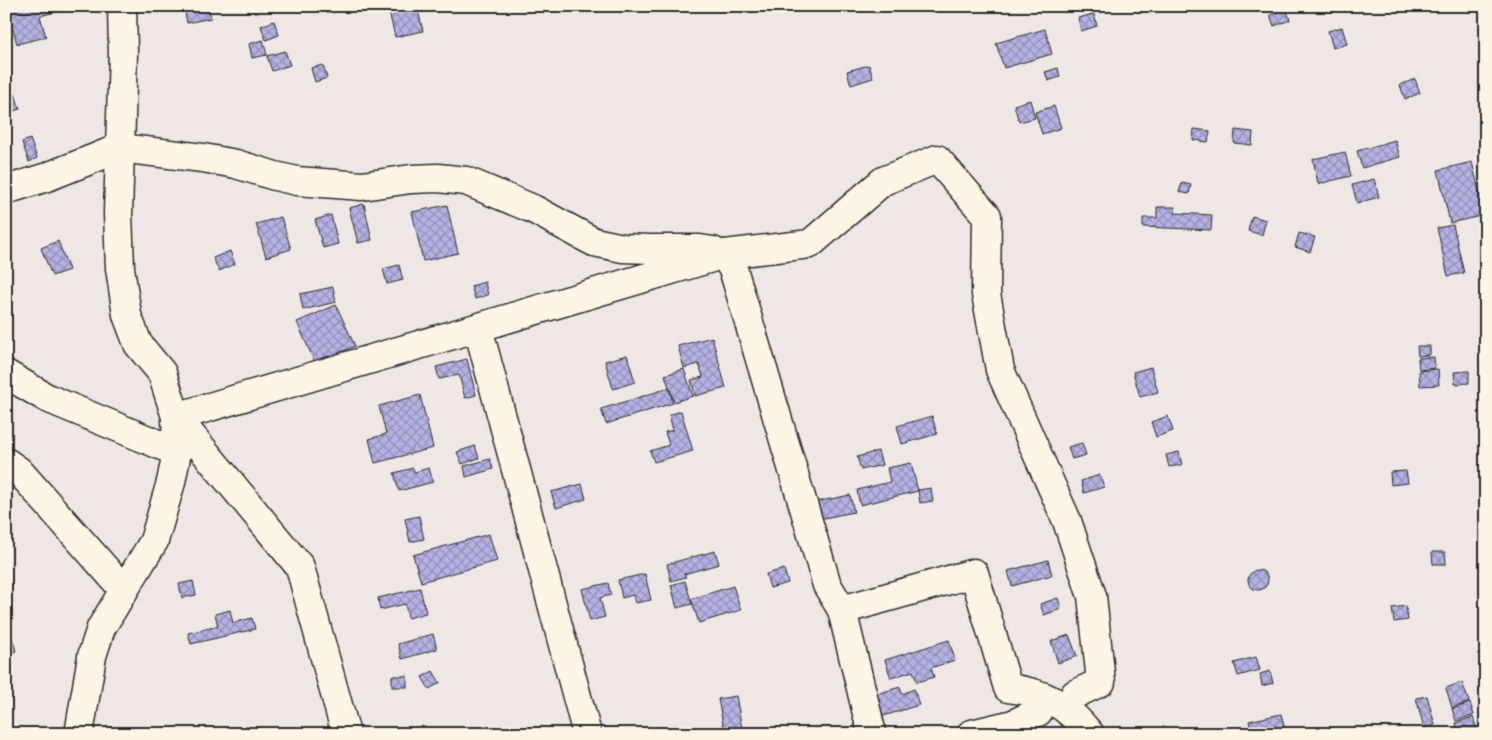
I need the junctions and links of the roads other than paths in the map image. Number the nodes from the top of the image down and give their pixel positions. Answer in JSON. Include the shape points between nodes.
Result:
{"nodes":[{"id":1,"x":122,"y":6,"type":"edge"},
{"id":2,"x":120,"y":148,"type":"junction"},
{"id":3,"x":6,"y":190,"type":"edge"},
{"id":4,"x":725,"y":254,"type":"junction"},
{"id":5,"x":478,"y":328,"type":"junction"},
{"id":6,"x":6,"y":374,"type":"edge"},
{"id":7,"x":176,"y":417,"type":"junction"},
{"id":8,"x":177,"y":452,"type":"junction"},
{"id":9,"x":6,"y":462,"type":"edge"},
{"id":10,"x":124,"y":590,"type":"junction"},
{"id":11,"x":842,"y":610,"type":"junction"},
{"id":12,"x":1075,"y":694,"type":"dead end"},
{"id":13,"x":1038,"y":712,"type":"dead end"},
{"id":14,"x":589,"y":732,"type":"edge"},
{"id":15,"x":79,"y":734,"type":"edge"},
{"id":16,"x":346,"y":734,"type":"edge"},
{"id":17,"x":872,"y":734,"type":"edge"},
{"id":18,"x":971,"y":734,"type":"edge"},
{"id":19,"x":1090,"y":734,"type":"edge"}],
"edges":[{"from":1,"to":2,"type":"street"},
{"from":2,"to":3,"type":"street"},
{"from":2,"to":4,"type":"street","via":[[203,158],[298,180],[362,186],[411,179],[466,181],[533,209],[594,242],[623,248],[700,249]]},
{"from":2,"to":7,"type":"street","via":[[120,268],[127,315],[138,344],[162,373]]},
{"from":4,"to":5,"type":"street"},
{"from":4,"to":11,"type":"street","via":[[734,272],[827,585]]},
{"from":4,"to":12,"type":"street","via":[[810,244],[883,181],[937,160],[987,216],[986,294],[1000,370],[1067,521],[1092,596],[1100,682]]},
{"from":5,"to":7,"type":"street"},
{"from":5,"to":14,"type":"street"},
{"from":6,"to":8,"type":"street","via":[[47,398]]},
{"from":7,"to":8,"type":"street"},
{"from":7,"to":16,"type":"street","via":[[300,566]]},
{"from":8,"to":10,"type":"street","via":[[172,482],[154,540]]},
{"from":9,"to":10,"type":"street","via":[[19,471]]},
{"from":10,"to":15,"type":"street","via":[[102,628],[92,656]]},
{"from":11,"to":17,"type":"street"},
{"from":11,"to":19,"type":"street","via":[[974,573],[1008,688],[1026,690],[1053,701],[1076,717]]},
{"from":13,"to":18,"type":"street","via":[[1013,724]]}]}
